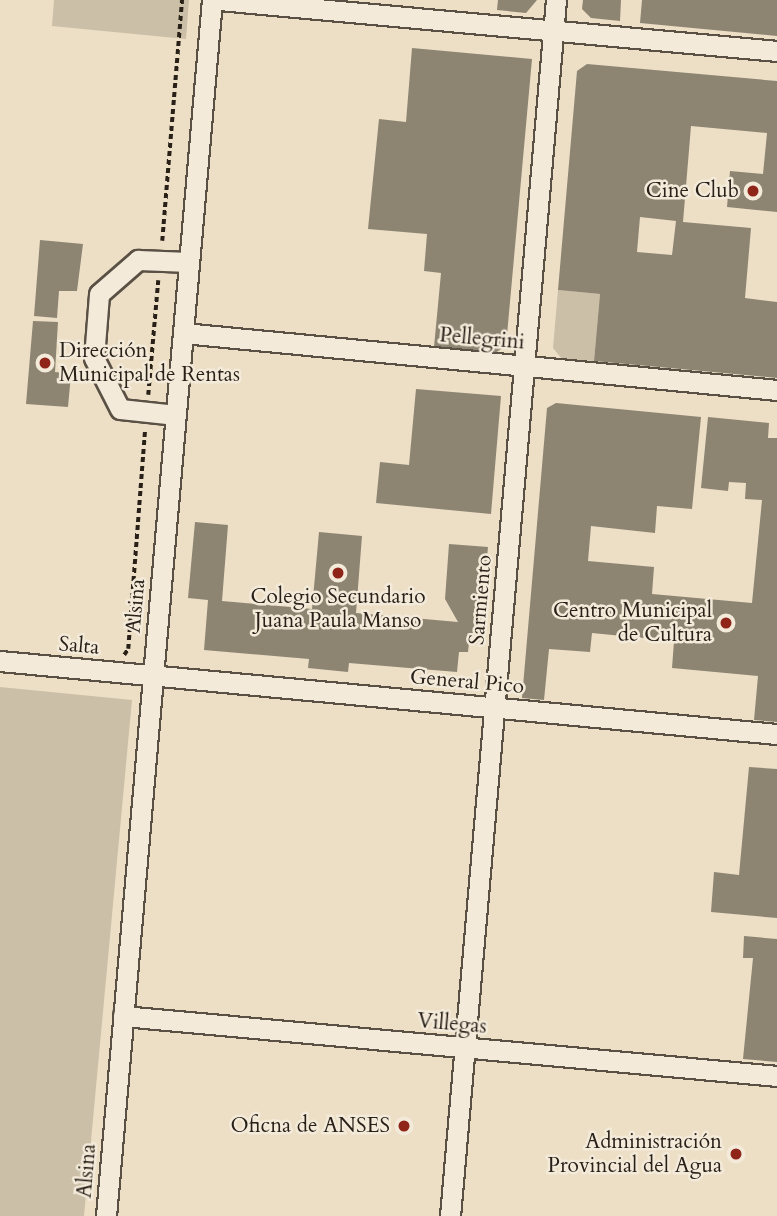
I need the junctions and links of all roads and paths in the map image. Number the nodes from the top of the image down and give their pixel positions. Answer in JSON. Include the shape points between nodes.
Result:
{"nodes":[{"id":1,"x":182,"y":0,"type":"edge"},
{"id":2,"x":212,"y":0,"type":"edge"},
{"id":3,"x":219,"y":0,"type":"edge"},
{"id":4,"x":556,"y":0,"type":"edge"},
{"id":5,"x":553,"y":30,"type":"junction"},
{"id":6,"x":777,"y":51,"type":"edge"},
{"id":7,"x":160,"y":261,"type":"junction"},
{"id":8,"x":189,"y":262,"type":"junction"},
{"id":9,"x":183,"y":333,"type":"junction"},
{"id":10,"x":524,"y":366,"type":"junction"},
{"id":11,"x":777,"y":390,"type":"edge"},
{"id":12,"x":146,"y":411,"type":"junction"},
{"id":13,"x":176,"y":415,"type":"junction"},
{"id":14,"x":0,"y":661,"type":"edge"},
{"id":15,"x":118,"y":662,"type":"dead end"},
{"id":16,"x":153,"y":676,"type":"junction"},
{"id":17,"x":494,"y":707,"type":"junction"},
{"id":18,"x":777,"y":734,"type":"edge"},
{"id":19,"x":123,"y":1016,"type":"junction"},
{"id":20,"x":464,"y":1048,"type":"junction"},
{"id":21,"x":777,"y":1076,"type":"edge"},
{"id":22,"x":106,"y":1216,"type":"edge"},
{"id":23,"x":450,"y":1216,"type":"edge"}],
"edges":[{"from":1,"to":7,"type":"path"},
{"from":2,"to":8,"type":"street","name":"Alsina"},
{"from":3,"to":5,"type":"street"},
{"from":4,"to":5,"type":"street","name":"Sarmiento"},
{"from":5,"to":6,"type":"street"},
{"from":5,"to":10,"type":"street","name":"Sarmiento"},
{"from":7,"to":8,"type":"street"},
{"from":7,"to":12,"type":"path"},
{"from":7,"to":12,"type":"street","via":[[138,260],[99,294],[94,358],[120,409]]},
{"from":8,"to":9,"type":"street","name":"Alsina"},
{"from":9,"to":10,"type":"street","name":"Pellegrini"},
{"from":9,"to":13,"type":"street","name":"Alsina"},
{"from":10,"to":11,"type":"street","name":"Pellegrini"},
{"from":10,"to":17,"type":"street","name":"Sarmiento"},
{"from":12,"to":13,"type":"street"},
{"from":12,"to":15,"type":"path","via":[[128,649]]},
{"from":13,"to":16,"type":"street","name":"Alsina"},
{"from":14,"to":16,"type":"street","name":"Salta"},
{"from":16,"to":17,"type":"street","name":"General Pico"},
{"from":16,"to":19,"type":"street","name":"Alsina"},
{"from":17,"to":18,"type":"street","name":"General Pico"},
{"from":17,"to":20,"type":"street","name":"Sarmiento"},
{"from":19,"to":20,"type":"street","name":"Villegas"},
{"from":19,"to":22,"type":"street","name":"Alsina"},
{"from":20,"to":21,"type":"street","name":"Villegas"},
{"from":20,"to":23,"type":"street","name":"Sarmiento"}]}
